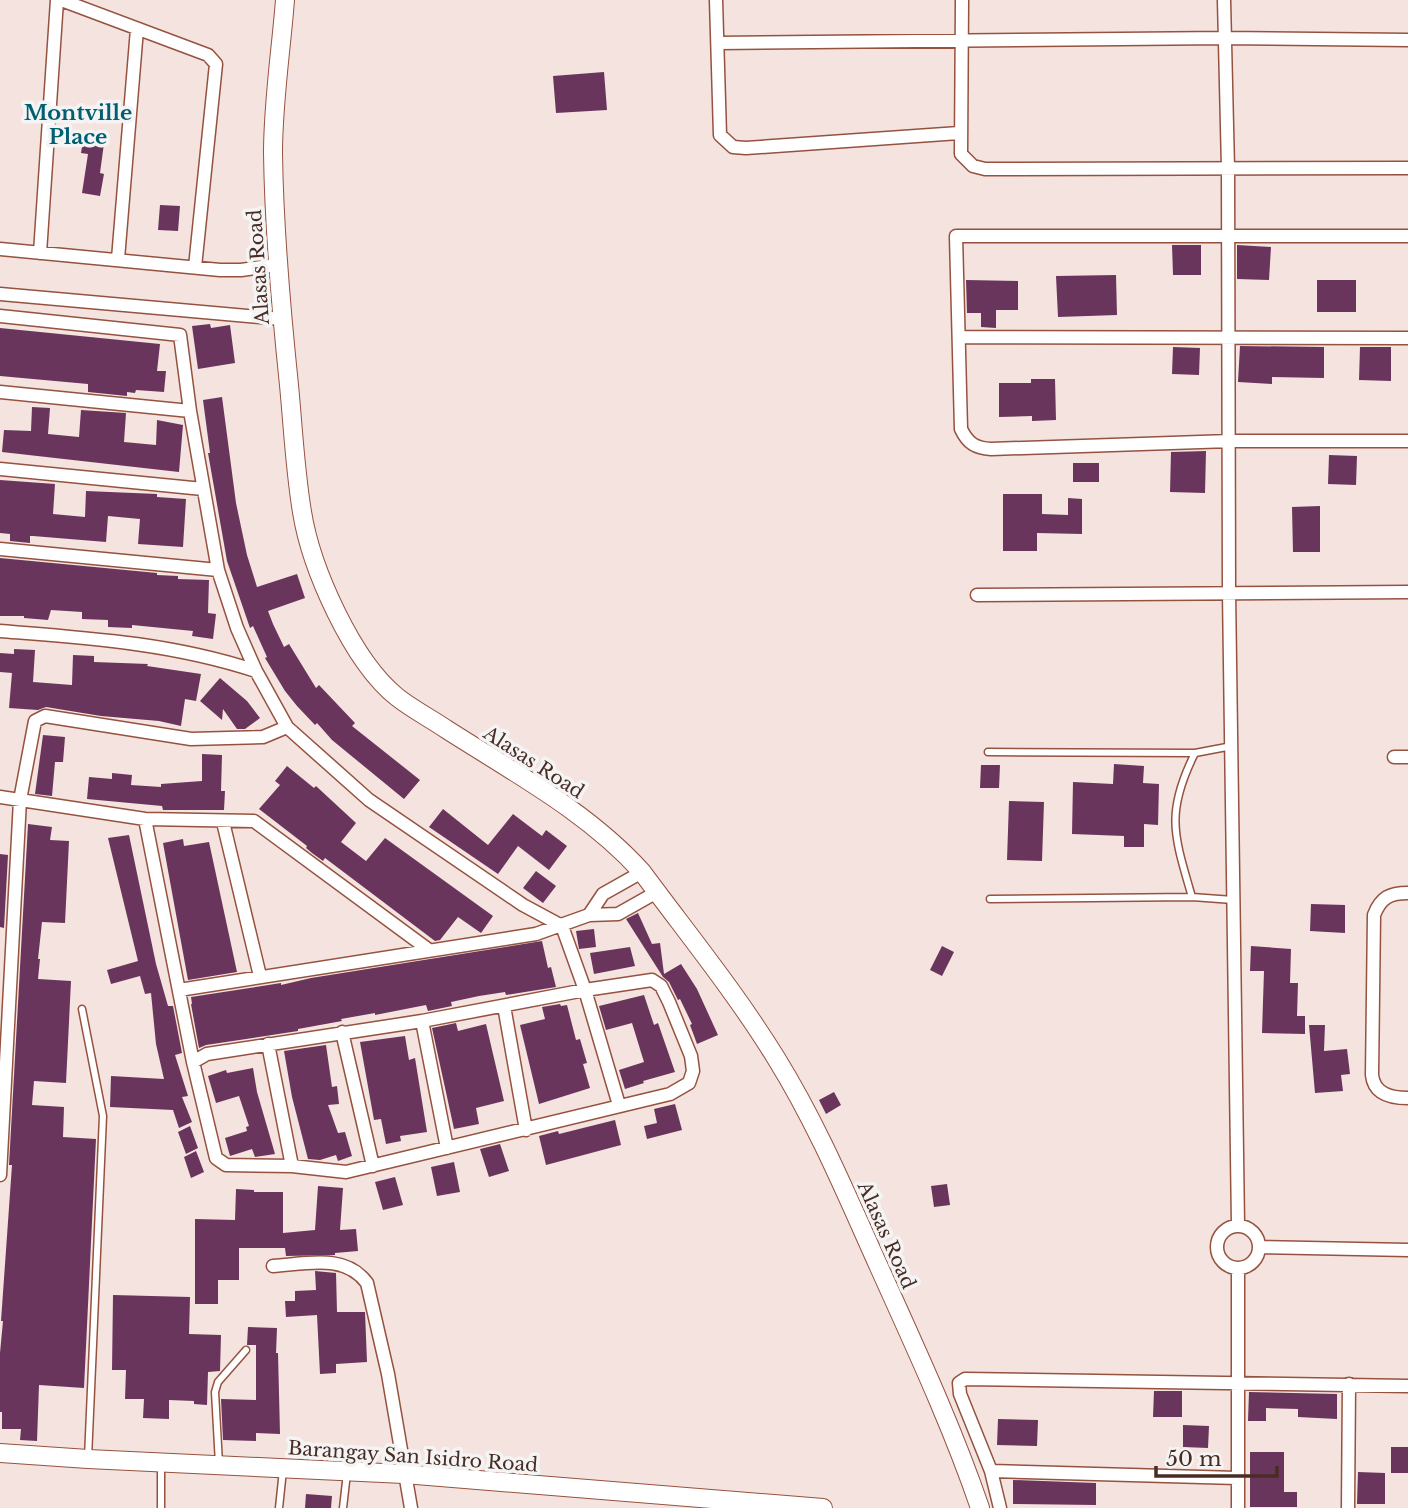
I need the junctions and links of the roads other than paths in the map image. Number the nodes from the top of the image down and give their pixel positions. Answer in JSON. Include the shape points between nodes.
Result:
{"nodes":[{"id":1,"x":59,"y":0,"type":"edge"},
{"id":2,"x":716,"y":0,"type":"edge"},
{"id":3,"x":962,"y":0,"type":"edge"},
{"id":4,"x":1224,"y":0,"type":"edge"},
{"id":5,"x":283,"y":3,"type":"edge"},
{"id":6,"x":137,"y":29,"type":"junction"},
{"id":7,"x":1224,"y":38,"type":"junction"},
{"id":8,"x":963,"y":40,"type":"junction"},
{"id":9,"x":1408,"y":40,"type":"edge"},
{"id":10,"x":718,"y":43,"type":"junction"},
{"id":11,"x":959,"y":133,"type":"junction"},
{"id":12,"x":1228,"y":168,"type":"junction"},
{"id":13,"x":1408,"y":168,"type":"edge"},
{"id":14,"x":1228,"y":236,"type":"junction"},
{"id":15,"x":1408,"y":236,"type":"edge"},
{"id":16,"x":0,"y":249,"type":"edge"},
{"id":17,"x":40,"y":253,"type":"junction"},
{"id":18,"x":118,"y":259,"type":"junction"},
{"id":19,"x":276,"y":265,"type":"junction"},
{"id":20,"x":195,"y":267,"type":"junction"},
{"id":21,"x":0,"y":294,"type":"edge"},
{"id":22,"x":0,"y":316,"type":"edge"},
{"id":23,"x":282,"y":319,"type":"junction"},
{"id":24,"x":959,"y":337,"type":"junction"},
{"id":25,"x":1229,"y":338,"type":"junction"},
{"id":26,"x":1408,"y":338,"type":"edge"},
{"id":27,"x":0,"y":392,"type":"edge"},
{"id":28,"x":190,"y":411,"type":"junction"},
{"id":29,"x":1230,"y":441,"type":"junction"},
{"id":30,"x":1408,"y":441,"type":"edge"},
{"id":31,"x":0,"y":469,"type":"edge"},
{"id":32,"x":203,"y":489,"type":"junction"},
{"id":33,"x":0,"y":549,"type":"edge"},
{"id":34,"x":218,"y":570,"type":"junction"},
{"id":35,"x":1230,"y":592,"type":"junction"},
{"id":36,"x":1408,"y":592,"type":"edge"},
{"id":37,"x":977,"y":595,"type":"dead end"},
{"id":38,"x":0,"y":631,"type":"edge"},
{"id":39,"x":256,"y":671,"type":"junction"},
{"id":40,"x":287,"y":727,"type":"junction"},
{"id":41,"x":1232,"y":746,"type":"junction"},
{"id":42,"x":988,"y":752,"type":"dead end"},
{"id":43,"x":1195,"y":753,"type":"junction"},
{"id":44,"x":1394,"y":757,"type":"dead end"},
{"id":45,"x":1408,"y":757,"type":"edge"},
{"id":46,"x":0,"y":797,"type":"edge"},
{"id":47,"x":20,"y":800,"type":"junction"},
{"id":48,"x":145,"y":819,"type":"junction"},
{"id":49,"x":223,"y":822,"type":"junction"},
{"id":50,"x":642,"y":872,"type":"junction"},
{"id":51,"x":657,"y":892,"type":"junction"},
{"id":52,"x":1408,"y":893,"type":"edge"},
{"id":53,"x":1192,"y":897,"type":"junction"},
{"id":54,"x":990,"y":899,"type":"dead end"},
{"id":55,"x":1233,"y":900,"type":"junction"},
{"id":56,"x":589,"y":915,"type":"junction"},
{"id":57,"x":562,"y":926,"type":"junction"},
{"id":58,"x":429,"y":950,"type":"junction"},
{"id":59,"x":260,"y":976,"type":"junction"},
{"id":60,"x":179,"y":990,"type":"junction"},
{"id":61,"x":584,"y":990,"type":"junction"},
{"id":62,"x":504,"y":1006,"type":"junction"},
{"id":63,"x":82,"y":1009,"type":"dead end"},
{"id":64,"x":422,"y":1021,"type":"junction"},
{"id":65,"x":342,"y":1032,"type":"junction"},
{"id":66,"x":268,"y":1044,"type":"junction"},
{"id":67,"x":193,"y":1062,"type":"junction"},
{"id":68,"x":1408,"y":1098,"type":"edge"},
{"id":69,"x":619,"y":1105,"type":"junction"},
{"id":70,"x":526,"y":1130,"type":"junction"},
{"id":71,"x":447,"y":1148,"type":"junction"},
{"id":72,"x":292,"y":1166,"type":"junction"},
{"id":73,"x":373,"y":1166,"type":"junction"},
{"id":74,"x":0,"y":1175,"type":"edge"},
{"id":75,"x":1238,"y":1225,"type":"junction"},
{"id":76,"x":1260,"y":1247,"type":"junction"},
{"id":77,"x":1408,"y":1250,"type":"edge"},
{"id":78,"x":273,"y":1265,"type":"dead end"},
{"id":79,"x":1238,"y":1269,"type":"junction"},
{"id":80,"x":246,"y":1350,"type":"dead end"},
{"id":81,"x":1237,"y":1384,"type":"junction"},
{"id":82,"x":1349,"y":1384,"type":"junction"},
{"id":83,"x":1408,"y":1386,"type":"edge"},
{"id":84,"x":0,"y":1453,"type":"edge"},
{"id":85,"x":88,"y":1460,"type":"junction"},
{"id":86,"x":162,"y":1463,"type":"junction"},
{"id":87,"x":219,"y":1466,"type":"junction"},
{"id":88,"x":283,"y":1468,"type":"junction"},
{"id":89,"x":347,"y":1471,"type":"junction"},
{"id":90,"x":991,"y":1471,"type":"junction"},
{"id":91,"x":404,"y":1474,"type":"junction"},
{"id":92,"x":1237,"y":1478,"type":"junction"},
{"id":93,"x":161,"y":1508,"type":"edge"},
{"id":94,"x":279,"y":1508,"type":"edge"},
{"id":95,"x":343,"y":1508,"type":"edge"},
{"id":96,"x":411,"y":1508,"type":"edge"},
{"id":97,"x":823,"y":1508,"type":"edge"},
{"id":98,"x":980,"y":1508,"type":"edge"},
{"id":99,"x":1000,"y":1508,"type":"edge"},
{"id":100,"x":1238,"y":1508,"type":"edge"},
{"id":101,"x":1348,"y":1508,"type":"edge"}],
"edges":[{"from":1,"to":6,"type":"street"},
{"from":1,"to":17,"type":"street"},
{"from":2,"to":10,"type":"street"},
{"from":3,"to":8,"type":"street"},
{"from":4,"to":7,"type":"street"},
{"from":5,"to":19,"type":"street","name":"Alasas Road","via":[[273,151]]},
{"from":6,"to":18,"type":"street"},
{"from":6,"to":20,"type":"street","via":[[208,55],[216,64]]},
{"from":7,"to":8,"type":"street"},
{"from":7,"to":9,"type":"street"},
{"from":7,"to":12,"type":"street"},
{"from":8,"to":10,"type":"street"},
{"from":8,"to":11,"type":"street"},
{"from":10,"to":11,"type":"street","via":[[720,135],[733,147]]},
{"from":11,"to":12,"type":"street","via":[[965,161],[985,169]]},
{"from":12,"to":13,"type":"street"},
{"from":12,"to":14,"type":"street"},
{"from":14,"to":15,"type":"street"},
{"from":14,"to":24,"type":"street","via":[[956,236]]},
{"from":14,"to":25,"type":"street"},
{"from":16,"to":17,"type":"street"},
{"from":17,"to":18,"type":"street"},
{"from":18,"to":20,"type":"street"},
{"from":19,"to":20,"type":"street","via":[[241,270]]},
{"from":19,"to":23,"type":"street","name":"Alasas Road"},
{"from":21,"to":23,"type":"street"},
{"from":22,"to":28,"type":"street","via":[[180,335]]},
{"from":23,"to":50,"type":"street","name":"Alasas Road","via":[[302,513],[339,619],[363,659],[396,696],[590,824]]},
{"from":24,"to":25,"type":"street"},
{"from":24,"to":29,"type":"street","via":[[961,429],[978,448]]},
{"from":25,"to":26,"type":"street"},
{"from":25,"to":29,"type":"street"},
{"from":27,"to":28,"type":"street"},
{"from":28,"to":32,"type":"street"},
{"from":29,"to":30,"type":"street"},
{"from":29,"to":35,"type":"street"},
{"from":31,"to":32,"type":"street"},
{"from":32,"to":34,"type":"street"},
{"from":33,"to":34,"type":"street"},
{"from":34,"to":39,"type":"street"},
{"from":35,"to":36,"type":"street"},
{"from":35,"to":37,"type":"street"},
{"from":35,"to":41,"type":"street"},
{"from":38,"to":39,"type":"street","via":[[129,642],[220,659]]},
{"from":39,"to":40,"type":"street"},
{"from":40,"to":47,"type":"street","via":[[262,737],[191,739],[45,716],[34,721]]},
{"from":40,"to":57,"type":"street","via":[[369,800],[523,905]]},
{"from":41,"to":43,"type":"lane"},
{"from":41,"to":55,"type":"street"},
{"from":42,"to":43,"type":"lane"},
{"from":43,"to":53,"type":"lane","via":[[1176,801],[1175,831]]},
{"from":44,"to":45,"type":"street"},
{"from":46,"to":47,"type":"street"},
{"from":47,"to":48,"type":"street"},
{"from":47,"to":74,"type":"street"},
{"from":48,"to":49,"type":"street"},
{"from":48,"to":60,"type":"street"},
{"from":49,"to":58,"type":"street","via":[[254,821],[265,827]]},
{"from":49,"to":59,"type":"street"},
{"from":50,"to":51,"type":"street","name":"Alasas Road"},
{"from":50,"to":56,"type":"street","via":[[603,894]]},
{"from":51,"to":56,"type":"street","via":[[618,914]]},
{"from":51,"to":98,"type":"street","name":"Alasas Road","via":[[739,1003],[818,1132],[925,1369]]},
{"from":52,"to":68,"type":"street","via":[[1387,895],[1374,915],[1372,1074],[1377,1090]]},
{"from":53,"to":54,"type":"lane"},
{"from":53,"to":55,"type":"lane"},
{"from":55,"to":75,"type":"street"},
{"from":56,"to":57,"type":"street"},
{"from":57,"to":58,"type":"street"},
{"from":57,"to":61,"type":"street"},
{"from":58,"to":59,"type":"street"},
{"from":59,"to":60,"type":"street"},
{"from":60,"to":67,"type":"street"},
{"from":61,"to":62,"type":"street"},
{"from":61,"to":69,"type":"street"},
{"from":61,"to":69,"type":"street","via":[[652,980],[661,986],[691,1056],[689,1083],[670,1094]]},
{"from":62,"to":64,"type":"street"},
{"from":62,"to":70,"type":"street"},
{"from":63,"to":85,"type":"lane","via":[[103,1116]]},
{"from":64,"to":65,"type":"street"},
{"from":64,"to":71,"type":"street"},
{"from":65,"to":66,"type":"street"},
{"from":65,"to":73,"type":"street"},
{"from":66,"to":67,"type":"street","via":[[207,1054]]},
{"from":66,"to":72,"type":"street"},
{"from":67,"to":72,"type":"street","via":[[219,1162]]},
{"from":69,"to":70,"type":"street"},
{"from":70,"to":71,"type":"street"},
{"from":71,"to":73,"type":"street"},
{"from":72,"to":73,"type":"street","via":[[346,1172]]},
{"from":75,"to":76,"type":"street","via":[[1256,1236]]},
{"from":75,"to":79,"type":"street","via":[[1228,1227],[1217,1242],[1221,1261]]},
{"from":76,"to":77,"type":"street"},
{"from":76,"to":79,"type":"street","via":[[1254,1262]]},
{"from":78,"to":91,"type":"street","via":[[338,1262],[359,1273],[366,1283],[388,1374]]},
{"from":79,"to":81,"type":"street"},
{"from":80,"to":87,"type":"lane","via":[[218,1382],[215,1392]]},
{"from":81,"to":82,"type":"street"},
{"from":81,"to":90,"type":"street","via":[[965,1380],[959,1383],[960,1394]]},
{"from":81,"to":92,"type":"street"},
{"from":82,"to":83,"type":"street"},
{"from":82,"to":101,"type":"street"},
{"from":84,"to":85,"type":"street","name":"Barangay San Isidro Road"},
{"from":85,"to":86,"type":"street","name":"Barangay San Isidro Road"},
{"from":86,"to":87,"type":"street","name":"Barangay San Isidro Road"},
{"from":86,"to":93,"type":"lane"},
{"from":87,"to":88,"type":"street","name":"Barangay San Isidro Road"},
{"from":88,"to":89,"type":"street","name":"Barangay San Isidro Road"},
{"from":88,"to":94,"type":"lane"},
{"from":89,"to":91,"type":"street","name":"Barangay San Isidro Road"},
{"from":89,"to":95,"type":"lane"},
{"from":90,"to":92,"type":"street"},
{"from":90,"to":99,"type":"street"},
{"from":91,"to":96,"type":"street"},
{"from":91,"to":97,"type":"street","name":"Barangay San Isidro Road"},
{"from":92,"to":100,"type":"street"}]}
